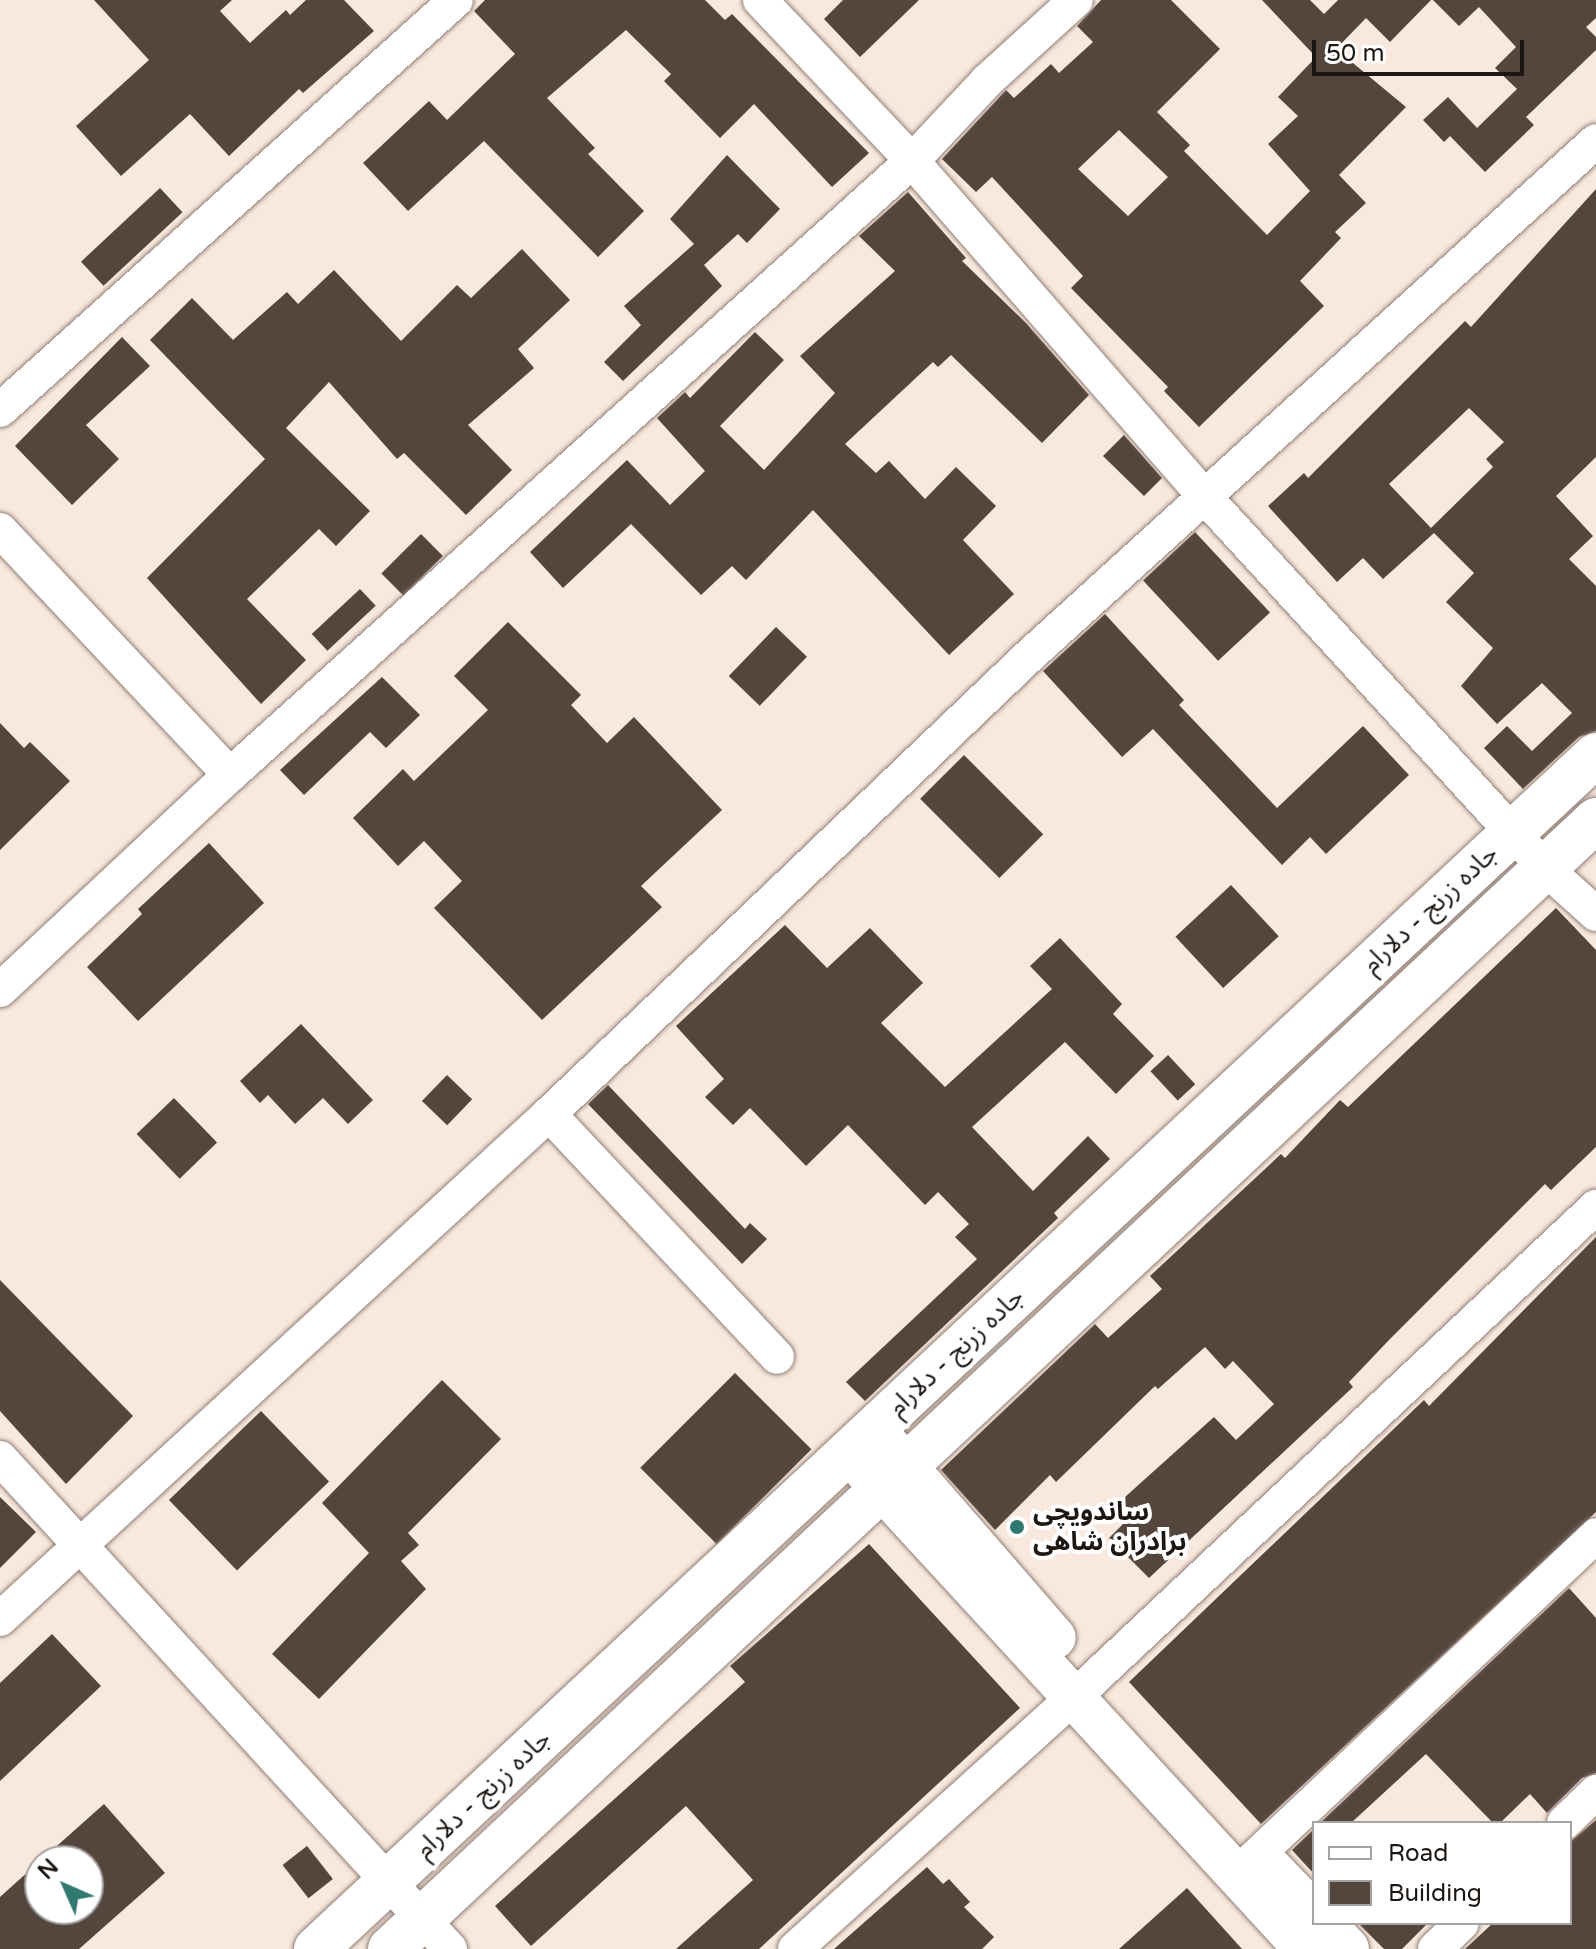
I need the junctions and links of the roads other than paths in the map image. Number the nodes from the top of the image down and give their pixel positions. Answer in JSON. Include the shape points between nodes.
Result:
{"nodes":[{"id":1,"x":456,"y":0,"type":"edge"},
{"id":2,"x":760,"y":0,"type":"edge"},
{"id":3,"x":1076,"y":0,"type":"edge"},
{"id":4,"x":1596,"y":141,"type":"edge"},
{"id":5,"x":912,"y":161,"type":"junction"},
{"id":6,"x":0,"y":410,"type":"edge"},
{"id":7,"x":1204,"y":496,"type":"junction"},
{"id":8,"x":0,"y":530,"type":"edge"},
{"id":9,"x":1596,"y":755,"type":"edge"},
{"id":10,"x":230,"y":775,"type":"junction"},
{"id":11,"x":1596,"y":820,"type":"edge"},
{"id":12,"x":1513,"y":831,"type":"junction"},
{"id":13,"x":1545,"y":868,"type":"junction"},
{"id":14,"x":1596,"y":914,"type":"edge"},
{"id":15,"x":0,"y":990,"type":"edge"},
{"id":16,"x":549,"y":1114,"type":"junction"},
{"id":17,"x":1596,"y":1207,"type":"edge"},
{"id":18,"x":777,"y":1357,"type":"dead end"},
{"id":19,"x":861,"y":1441,"type":"junction"},
{"id":20,"x":0,"y":1458,"type":"edge"},
{"id":21,"x":895,"y":1473,"type":"junction"},
{"id":22,"x":1596,"y":1535,"type":"edge"},
{"id":23,"x":82,"y":1545,"type":"junction"},
{"id":24,"x":0,"y":1619,"type":"edge"},
{"id":25,"x":1082,"y":1690,"type":"junction"},
{"id":26,"x":1596,"y":1792,"type":"edge"},
{"id":27,"x":1566,"y":1821,"type":"edge"},
{"id":28,"x":1248,"y":1863,"type":"junction"},
{"id":29,"x":386,"y":1884,"type":"junction"},
{"id":30,"x":1312,"y":1911,"type":"edge"},
{"id":31,"x":1326,"y":1925,"type":"edge"},
{"id":32,"x":1460,"y":1925,"type":"edge"},
{"id":33,"x":420,"y":1939,"type":"edge"},
{"id":34,"x":316,"y":1949,"type":"edge"},
{"id":35,"x":795,"y":1949,"type":"edge"},
{"id":36,"x":1305,"y":1949,"type":"edge"},
{"id":37,"x":1348,"y":1949,"type":"edge"},
{"id":38,"x":1435,"y":1949,"type":"edge"}],
"edges":[{"from":1,"to":6,"type":"street"},
{"from":2,"to":5,"type":"street"},
{"from":3,"to":5,"type":"street","via":[[987,81]]},
{"from":4,"to":7,"type":"street"},
{"from":5,"to":7,"type":"street"},
{"from":5,"to":10,"type":"street"},
{"from":7,"to":12,"type":"street"},
{"from":7,"to":16,"type":"street"},
{"from":8,"to":10,"type":"street"},
{"from":9,"to":12,"type":"highway","name":"جاده زرنج - دلارام"},
{"from":10,"to":15,"type":"street"},
{"from":11,"to":13,"type":"highway","name":"جاده زرنج - دلارام"},
{"from":12,"to":13,"type":"street"},
{"from":12,"to":19,"type":"highway","name":"جاده زرنج - دلارام"},
{"from":13,"to":14,"type":"street"},
{"from":13,"to":21,"type":"highway","name":"جاده زرنج - دلارام"},
{"from":16,"to":18,"type":"street"},
{"from":16,"to":23,"type":"street"},
{"from":17,"to":25,"type":"street"},
{"from":19,"to":21,"type":"main road"},
{"from":19,"to":29,"type":"highway","name":"جاده زرنج - دلارام"},
{"from":20,"to":23,"type":"street"},
{"from":21,"to":25,"type":"main road"},
{"from":21,"to":33,"type":"highway","name":"جاده زرنج - دلارام"},
{"from":22,"to":28,"type":"street"},
{"from":23,"to":24,"type":"street"},
{"from":23,"to":29,"type":"street"},
{"from":25,"to":28,"type":"main road"},
{"from":25,"to":35,"type":"street"},
{"from":26,"to":27,"type":"street"},
{"from":28,"to":30,"type":"main road"},
{"from":28,"to":36,"type":"main road"},
{"from":29,"to":33,"type":"street"},
{"from":29,"to":34,"type":"highway","name":"جاده زرنج - دلارام"},
{"from":31,"to":37,"type":"main road"},
{"from":32,"to":38,"type":"street"}]}
